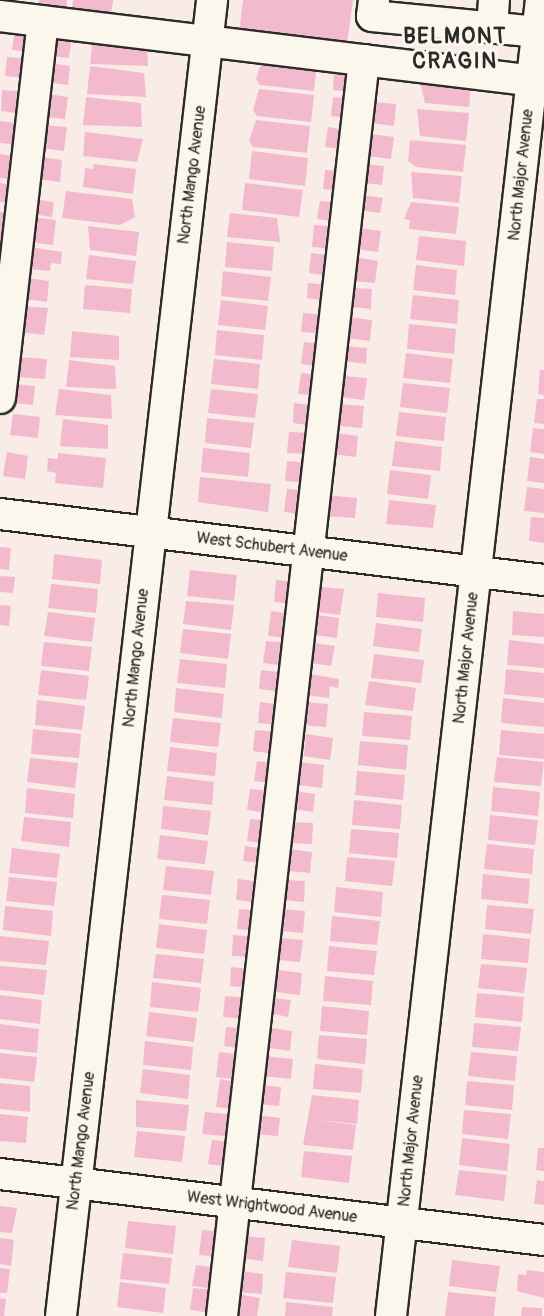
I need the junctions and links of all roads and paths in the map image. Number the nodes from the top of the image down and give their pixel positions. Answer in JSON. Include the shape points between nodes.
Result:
{"nodes":[{"id":1,"x":212,"y":0,"type":"edge"},
{"id":2,"x":374,"y":0,"type":"edge"},
{"id":3,"x":541,"y":0,"type":"edge"},
{"id":4,"x":493,"y":14,"type":"edge"},
{"id":5,"x":0,"y":16,"type":"edge"},
{"id":6,"x":43,"y":21,"type":"junction"},
{"id":7,"x":537,"y":32,"type":"junction"},
{"id":8,"x":207,"y":41,"type":"junction"},
{"id":9,"x":364,"y":60,"type":"junction"},
{"id":10,"x":538,"y":81,"type":"edge"},
{"id":11,"x":0,"y":398,"type":"edge"},
{"id":12,"x":0,"y":514,"type":"edge"},
{"id":13,"x":151,"y":532,"type":"junction"},
{"id":14,"x":310,"y":552,"type":"junction"},
{"id":15,"x":476,"y":572,"type":"junction"},
{"id":16,"x":544,"y":580,"type":"edge"},
{"id":17,"x":0,"y":1174,"type":"edge"},
{"id":18,"x":76,"y":1184,"type":"junction"},
{"id":19,"x":234,"y":1202,"type":"junction"},
{"id":20,"x":402,"y":1223,"type":"junction"},
{"id":21,"x":544,"y":1240,"type":"edge"},
{"id":22,"x":61,"y":1316,"type":"edge"},
{"id":23,"x":222,"y":1316,"type":"edge"},
{"id":24,"x":391,"y":1316,"type":"edge"}],
"edges":[{"from":1,"to":8,"type":"street","name":"North Mango Avenue"},
{"from":2,"to":4,"type":"street","via":[[372,16]]},
{"from":3,"to":7,"type":"street","name":"North Major Avenue"},
{"from":4,"to":7,"type":"street"},
{"from":5,"to":6,"type":"street"},
{"from":6,"to":8,"type":"street"},
{"from":6,"to":11,"type":"street"},
{"from":7,"to":10,"type":"street","name":"North Major Avenue"},
{"from":8,"to":9,"type":"street"},
{"from":8,"to":13,"type":"street","name":"North Mango Avenue"},
{"from":9,"to":10,"type":"street"},
{"from":9,"to":14,"type":"street"},
{"from":10,"to":15,"type":"street","name":"North Major Avenue"},
{"from":12,"to":13,"type":"street","name":"West Schubert Avenue"},
{"from":13,"to":14,"type":"street","name":"West Schubert Avenue"},
{"from":13,"to":18,"type":"street","name":"North Mango Avenue"},
{"from":14,"to":15,"type":"street","name":"West Schubert Avenue"},
{"from":14,"to":19,"type":"street"},
{"from":15,"to":16,"type":"street","name":"West Schubert Avenue"},
{"from":15,"to":20,"type":"street","name":"North Major Avenue"},
{"from":17,"to":18,"type":"street","name":"West Wrightwood Avenue"},
{"from":18,"to":19,"type":"street","name":"West Wrightwood Avenue"},
{"from":18,"to":22,"type":"street","name":"North Mango Avenue"},
{"from":19,"to":20,"type":"street","name":"West Wrightwood Avenue"},
{"from":19,"to":23,"type":"street"},
{"from":20,"to":21,"type":"street","name":"West Wrightwood Avenue"},
{"from":20,"to":24,"type":"street","name":"North Major Avenue"}]}
